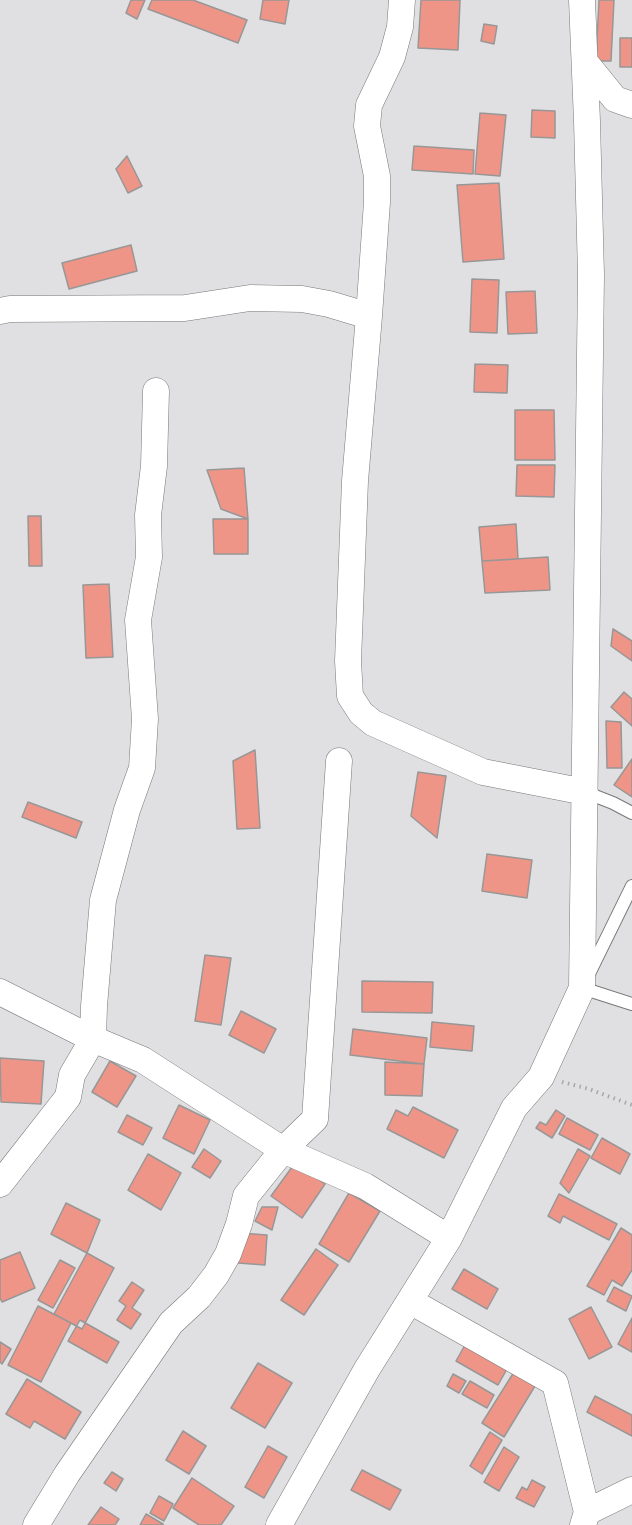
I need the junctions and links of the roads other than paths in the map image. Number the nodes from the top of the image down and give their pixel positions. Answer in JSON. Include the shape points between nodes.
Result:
{"nodes":[{"id":1,"x":402,"y":0,"type":"edge"},
{"id":2,"x":582,"y":0,"type":"edge"},
{"id":3,"x":585,"y":62,"type":"junction"},
{"id":4,"x":632,"y":105,"type":"edge"},
{"id":5,"x":0,"y":311,"type":"edge"},
{"id":6,"x":369,"y":316,"type":"junction"},
{"id":7,"x":156,"y":391,"type":"dead end"},
{"id":8,"x":339,"y":761,"type":"dead end"},
{"id":9,"x":585,"y":792,"type":"junction"},
{"id":10,"x":632,"y":813,"type":"edge"},
{"id":11,"x":632,"y":886,"type":"edge"},
{"id":12,"x":582,"y":988,"type":"junction"},
{"id":13,"x":0,"y":992,"type":"edge"},
{"id":14,"x":632,"y":1005,"type":"edge"},
{"id":15,"x":93,"y":1039,"type":"junction"},
{"id":16,"x":283,"y":1150,"type":"junction"},
{"id":17,"x":0,"y":1184,"type":"edge"},
{"id":18,"x":449,"y":1238,"type":"junction"},
{"id":19,"x":410,"y":1301,"type":"junction"},
{"id":20,"x":632,"y":1490,"type":"edge"},
{"id":21,"x":585,"y":1519,"type":"edge"},
{"id":22,"x":36,"y":1525,"type":"edge"},
{"id":23,"x":279,"y":1525,"type":"edge"}],
"edges":[{"from":1,"to":6,"type":"street","via":[[392,57],[369,105],[367,126],[377,176]]},
{"from":2,"to":3,"type":"street"},
{"from":3,"to":4,"type":"street","via":[[615,99]]},
{"from":3,"to":9,"type":"street","via":[[591,275]]},
{"from":5,"to":6,"type":"street","via":[[185,308],[250,298],[303,299]]},
{"from":6,"to":9,"type":"street","via":[[355,481],[350,696],[373,723],[483,772]]},
{"from":7,"to":15,"type":"street","via":[[149,557],[138,620],[145,720],[142,768],[103,900]]},
{"from":8,"to":16,"type":"street","via":[[315,1119]]},
{"from":9,"to":10,"type":"lane"},
{"from":9,"to":12,"type":"street"},
{"from":11,"to":12,"type":"lane"},
{"from":12,"to":14,"type":"lane"},
{"from":12,"to":18,"type":"street","via":[[541,1077],[514,1108]]},
{"from":13,"to":15,"type":"street"},
{"from":15,"to":16,"type":"street","via":[[143,1060]]},
{"from":15,"to":17,"type":"street","via":[[72,1075],[68,1097]]},
{"from":16,"to":18,"type":"street","via":[[365,1186]]},
{"from":16,"to":22,"type":"street","via":[[246,1196],[228,1254],[216,1275],[199,1298],[171,1323]]},
{"from":18,"to":19,"type":"street"},
{"from":19,"to":21,"type":"street","via":[[555,1383]]},
{"from":19,"to":23,"type":"street"},
{"from":20,"to":21,"type":"street"}]}
